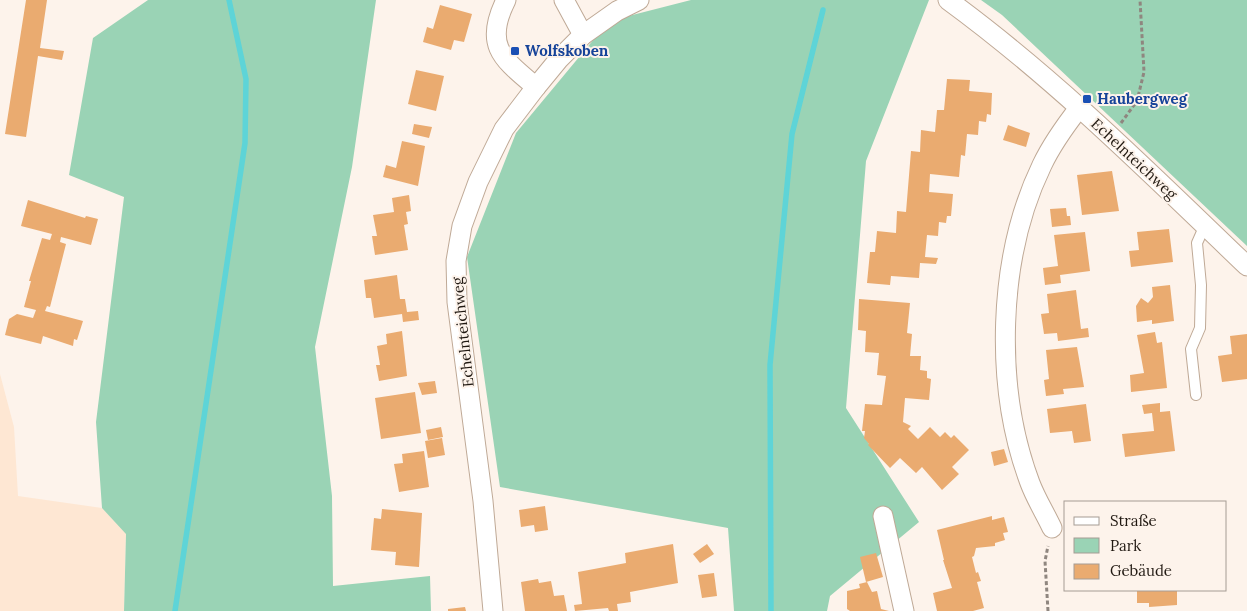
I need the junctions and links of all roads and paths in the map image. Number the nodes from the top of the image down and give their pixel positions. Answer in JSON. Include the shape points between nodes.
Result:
{"nodes":[{"id":1,"x":506,"y":0,"type":"edge"},
{"id":2,"x":564,"y":0,"type":"edge"},
{"id":3,"x":639,"y":0,"type":"edge"},
{"id":4,"x":948,"y":0,"type":"edge"},
{"id":5,"x":1140,"y":0,"type":"edge"},
{"id":6,"x":583,"y":35,"type":"junction"},
{"id":7,"x":536,"y":87,"type":"junction"},
{"id":8,"x":1079,"y":108,"type":"junction"},
{"id":9,"x":1112,"y":136,"type":"junction"},
{"id":10,"x":1205,"y":225,"type":"junction"},
{"id":11,"x":1247,"y":266,"type":"edge"},
{"id":12,"x":1196,"y":395,"type":"dead end"},
{"id":13,"x":883,"y":516,"type":"dead end"},
{"id":14,"x":1052,"y":528,"type":"joint"},
{"id":15,"x":493,"y":611,"type":"edge"},
{"id":16,"x":904,"y":611,"type":"edge"},
{"id":17,"x":1048,"y":611,"type":"edge"}],
"edges":[{"from":1,"to":7,"type":"street","via":[[495,37],[500,52]]},
{"from":2,"to":6,"type":"street"},
{"from":3,"to":6,"type":"street","name":"Echelnteichweg"},
{"from":4,"to":8,"type":"street","name":"Echelnteichweg"},
{"from":5,"to":9,"type":"path","via":[[1144,72],[1137,101]]},
{"from":6,"to":7,"type":"street","name":"Echelnteichweg"},
{"from":7,"to":15,"type":"street","name":"Echelnteichweg","via":[[504,130],[478,182],[462,226],[456,262],[457,302],[483,501]]},
{"from":8,"to":9,"type":"street","name":"Echelnteichweg"},
{"from":8,"to":14,"type":"street","via":[[1058,135],[1030,194],[1012,259],[1006,304],[1010,397],[1016,432],[1030,484]]},
{"from":9,"to":10,"type":"street","name":"Echelnteichweg"},
{"from":10,"to":11,"type":"street","name":"Echelnteichweg"},
{"from":10,"to":12,"type":"lane","via":[[1197,243],[1201,285],[1200,328],[1190,349]]},
{"from":13,"to":16,"type":"street"},
{"from":14,"to":17,"type":"path","via":[[1045,561]]}]}
